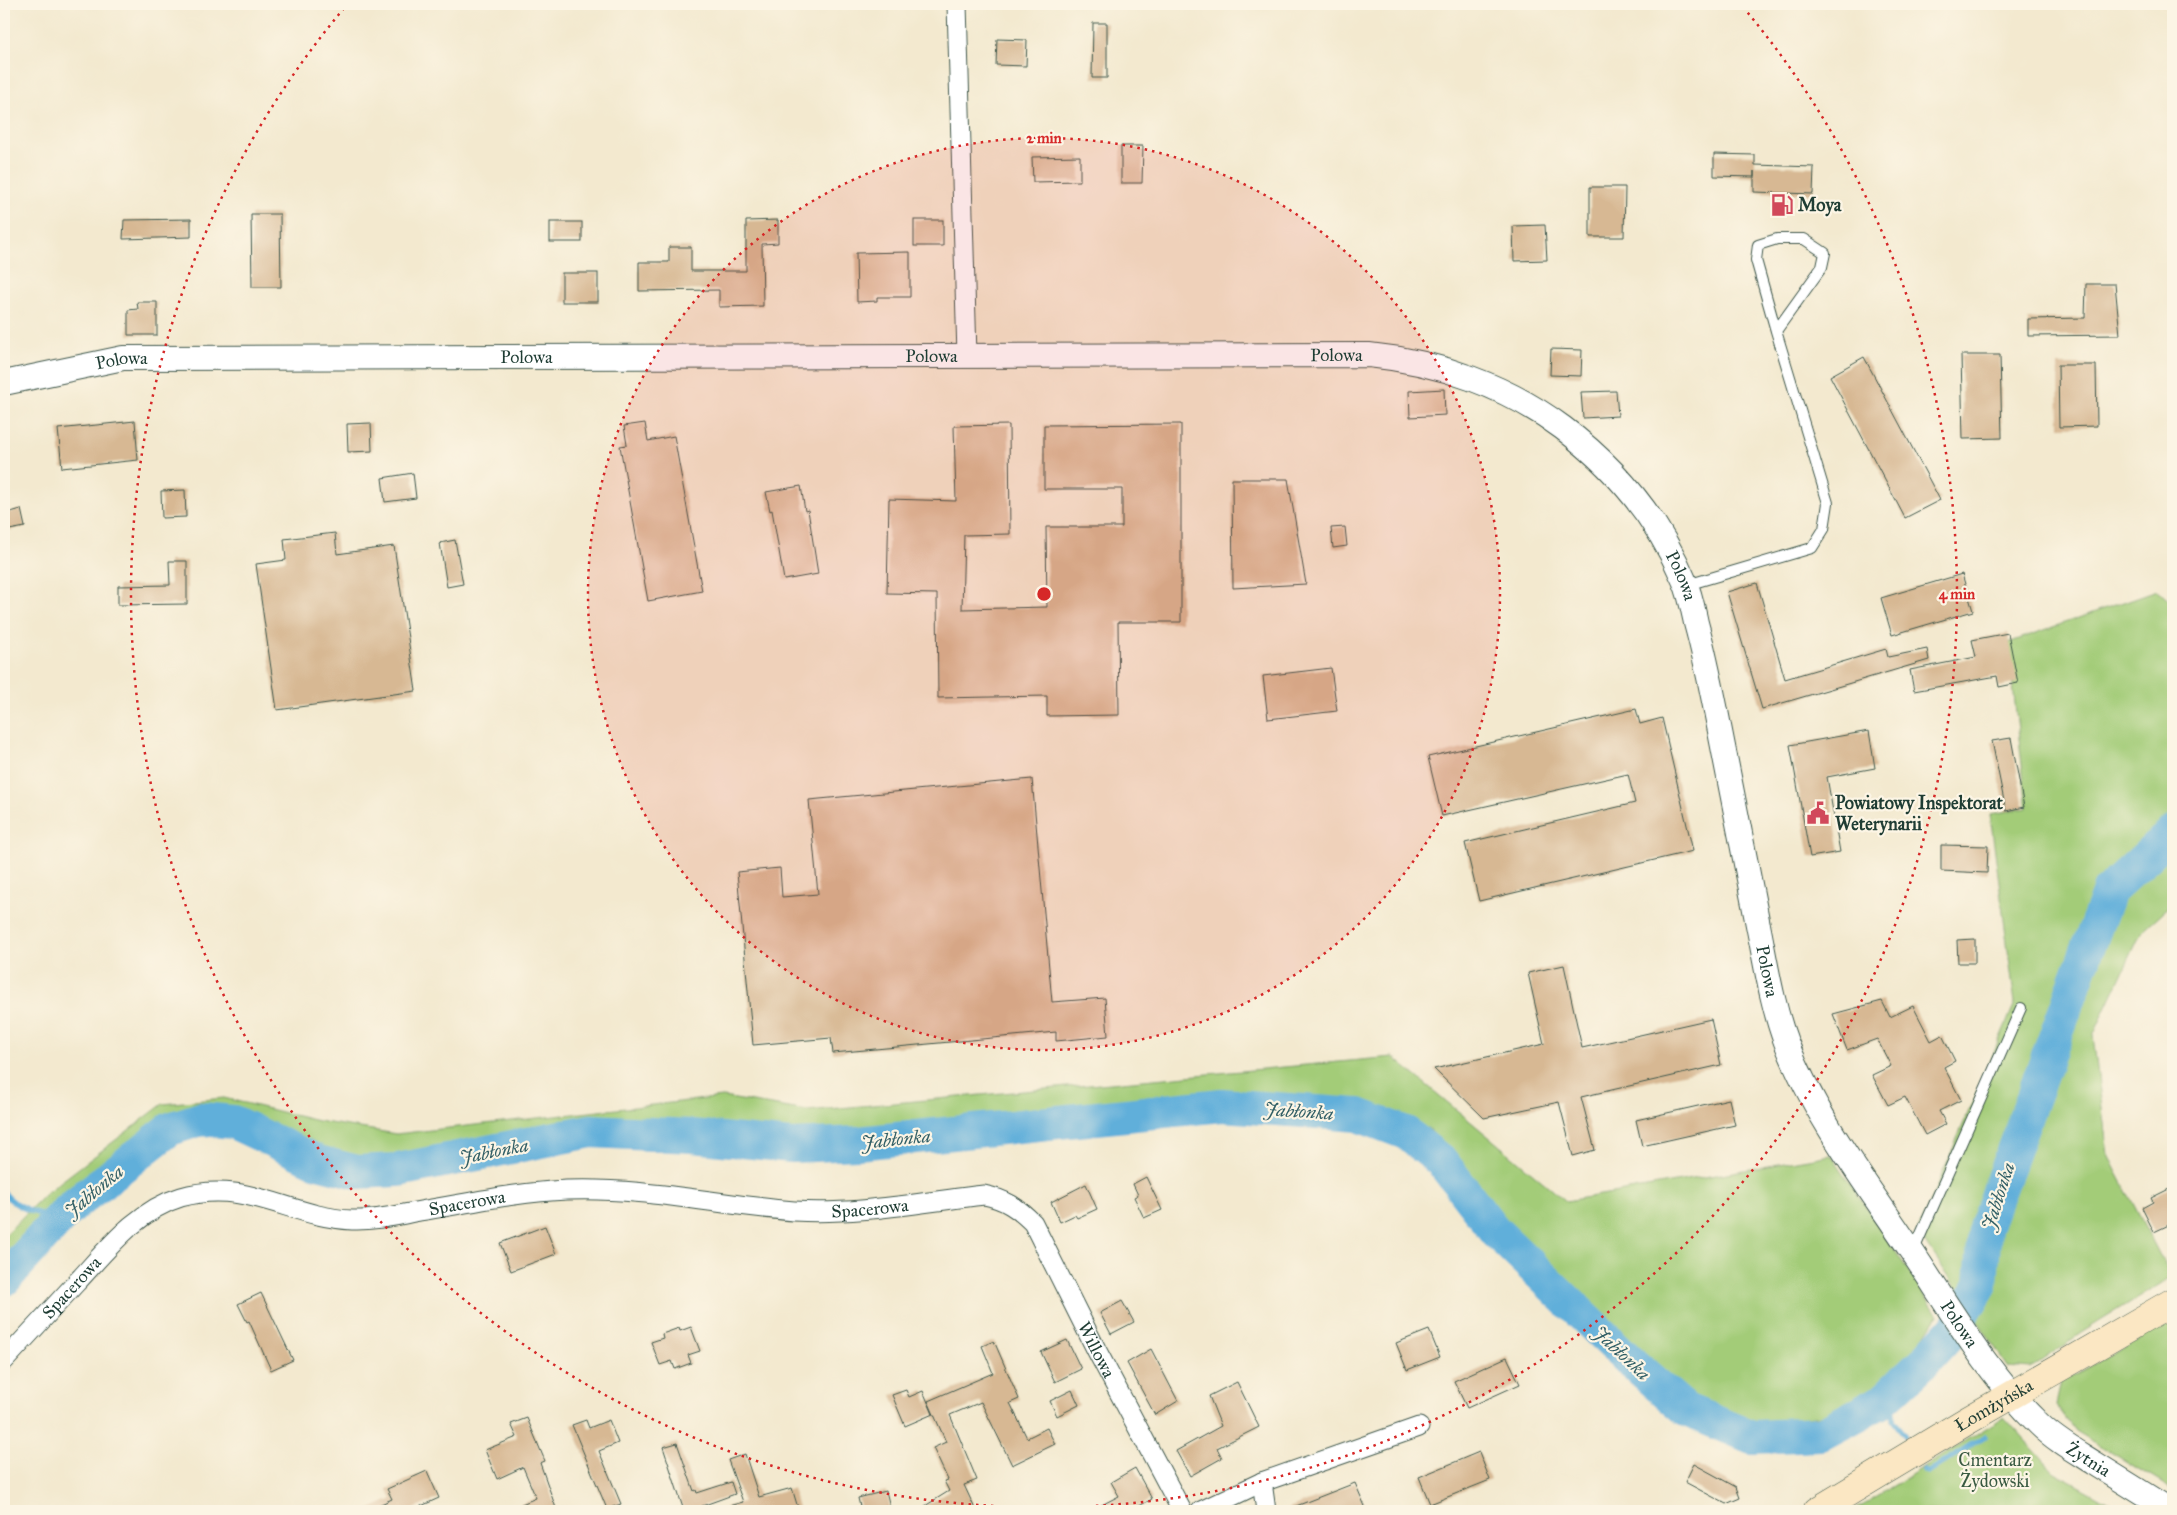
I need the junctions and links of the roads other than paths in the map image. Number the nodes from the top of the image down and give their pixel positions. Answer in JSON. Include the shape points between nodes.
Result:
{"nodes":[{"id":1,"x":957,"y":4,"type":"edge"},
{"id":2,"x":1776,"y":331,"type":"junction"},
{"id":3,"x":967,"y":356,"type":"junction"},
{"id":4,"x":4,"y":383,"type":"edge"},
{"id":5,"x":1687,"y":585,"type":"junction"},
{"id":6,"x":2021,"y":1008,"type":"dead end"},
{"id":7,"x":999,"y":1198,"type":"joint"},
{"id":8,"x":1913,"y":1253,"type":"junction"},
{"id":9,"x":2173,"y":1302,"type":"edge"},
{"id":10,"x":4,"y":1361,"type":"edge"},
{"id":11,"x":2014,"y":1396,"type":"junction"},
{"id":12,"x":1419,"y":1427,"type":"dead end"},
{"id":13,"x":1262,"y":1482,"type":"junction"},
{"id":14,"x":1182,"y":1511,"type":"edge"},
{"id":15,"x":1201,"y":1511,"type":"edge"},
{"id":16,"x":1266,"y":1511,"type":"edge"},
{"id":17,"x":1817,"y":1511,"type":"edge"},
{"id":18,"x":2171,"y":1511,"type":"edge"}],
"edges":[{"from":1,"to":3,"type":"street"},
{"from":2,"to":2,"type":"lane","via":[[1822,267],[1825,253],[1804,239],[1777,239],[1758,245],[1756,260]]},
{"from":2,"to":5,"type":"lane","via":[[1828,503],[1824,529],[1812,548]]},
{"from":3,"to":4,"type":"street","name":"Polowa","via":[[123,358]]},
{"from":3,"to":5,"type":"street","name":"Polowa","via":[[1369,355],[1438,367],[1492,386],[1544,414],[1580,441],[1635,497],[1671,552]]},
{"from":5,"to":8,"type":"street","name":"Polowa","via":[[1707,664],[1770,986],[1785,1040],[1812,1098]]},
{"from":6,"to":8,"type":"lane"},
{"from":7,"to":10,"type":"street","name":"Spacerowa","via":[[984,1195],[853,1210],[795,1211],[658,1193],[566,1190],[350,1220],[255,1196],[226,1191],[203,1193],[181,1197],[138,1220]]},
{"from":7,"to":14,"type":"street","name":"Willowa","via":[[1017,1208],[1033,1223]]},
{"from":8,"to":11,"type":"street","name":"Polowa","via":[[1990,1368]]},
{"from":9,"to":11,"type":"main road","name":"Łomżyńska"},
{"from":11,"to":17,"type":"main road","name":"Łomżyńska"},
{"from":11,"to":18,"type":"street","name":"Żytnia","via":[[2038,1424],[2060,1442]]},
{"from":12,"to":13,"type":"street"},
{"from":13,"to":15,"type":"street"},
{"from":13,"to":16,"type":"street"}]}
